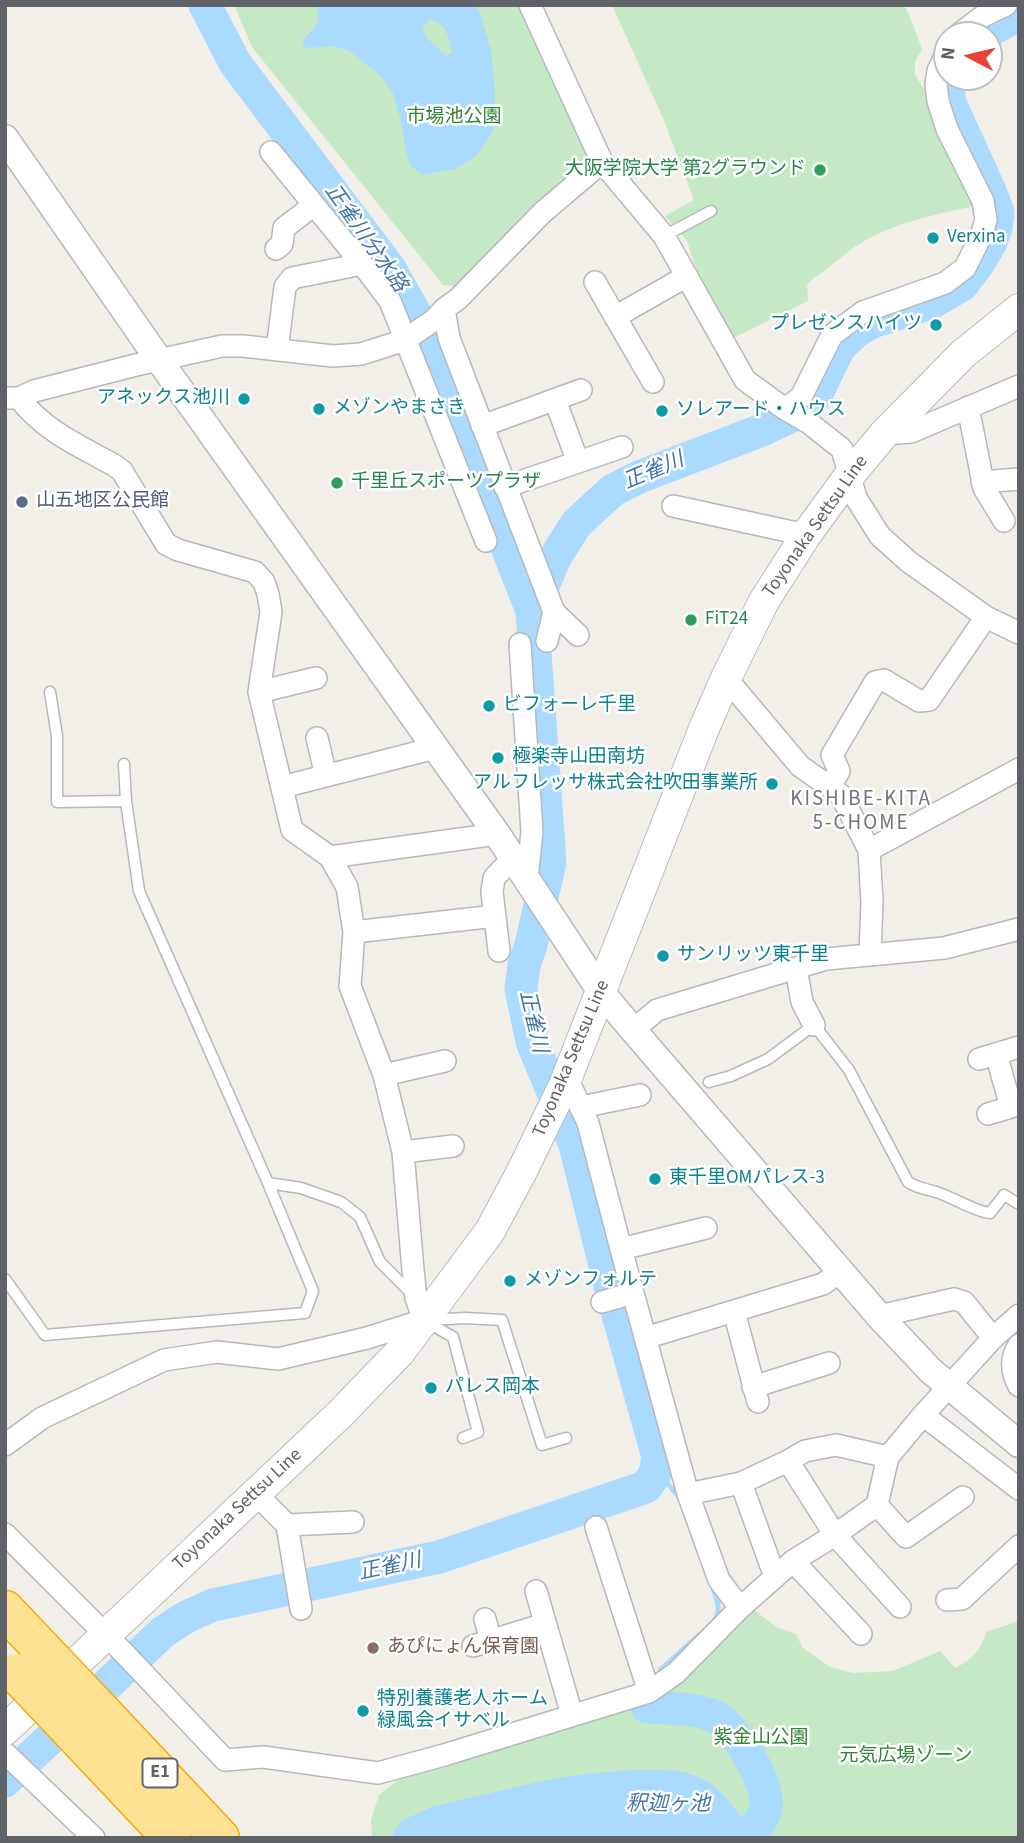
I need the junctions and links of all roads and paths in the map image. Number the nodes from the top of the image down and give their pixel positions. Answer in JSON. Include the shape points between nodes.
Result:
{"nodes":[{"id":1,"x":530,"y":5,"type":"edge"},
{"id":2,"x":1006,"y":5,"type":"edge"},
{"id":3,"x":980,"y":10,"type":"edge"},
{"id":4,"x":937,"y":91,"type":"edge"},
{"id":5,"x":5,"y":138,"type":"edge"},
{"id":6,"x":271,"y":152,"type":"dead end"},
{"id":7,"x":602,"y":162,"type":"junction"},
{"id":8,"x":314,"y":205,"type":"junction"},
{"id":9,"x":710,"y":211,"type":"dead end"},
{"id":10,"x":664,"y":236,"type":"junction"},
{"id":11,"x":276,"y":249,"type":"dead end"},
{"id":12,"x":362,"y":264,"type":"junction"},
{"id":13,"x":687,"y":276,"type":"junction"},
{"id":14,"x":595,"y":282,"type":"dead end"},
{"id":15,"x":1019,"y":309,"type":"edge"},
{"id":16,"x":439,"y":315,"type":"junction"},
{"id":17,"x":615,"y":317,"type":"junction"},
{"id":18,"x":409,"y":337,"type":"junction"},
{"id":19,"x":277,"y":350,"type":"junction"},
{"id":20,"x":159,"y":360,"type":"junction"},
{"id":21,"x":653,"y":382,"type":"dead end"},
{"id":22,"x":1019,"y":386,"type":"edge"},
{"id":23,"x":581,"y":390,"type":"dead end"},
{"id":24,"x":12,"y":398,"type":"edge"},
{"id":25,"x":555,"y":400,"type":"junction"},
{"id":26,"x":968,"y":407,"type":"junction"},
{"id":27,"x":785,"y":409,"type":"junction"},
{"id":28,"x":482,"y":426,"type":"junction"},
{"id":29,"x":884,"y":434,"type":"junction"},
{"id":30,"x":622,"y":447,"type":"dead end"},
{"id":31,"x":578,"y":462,"type":"junction"},
{"id":32,"x":849,"y":476,"type":"junction"},
{"id":33,"x":1019,"y":479,"type":"edge"},
{"id":34,"x":982,"y":482,"type":"junction"},
{"id":35,"x":505,"y":486,"type":"junction"},
{"id":36,"x":673,"y":506,"type":"dead end"},
{"id":37,"x":1004,"y":521,"type":"dead end"},
{"id":38,"x":806,"y":535,"type":"junction"},
{"id":39,"x":486,"y":541,"type":"dead end"},
{"id":40,"x":554,"y":612,"type":"junction"},
{"id":41,"x":986,"y":617,"type":"junction"},
{"id":42,"x":1019,"y":633,"type":"edge"},
{"id":43,"x":578,"y":635,"type":"dead end"},
{"id":44,"x":547,"y":641,"type":"dead end"},
{"id":45,"x":520,"y":644,"type":"dead end"},
{"id":46,"x":316,"y":678,"type":"dead end"},
{"id":47,"x":726,"y":678,"type":"junction"},
{"id":48,"x":50,"y":692,"type":"dead end"},
{"id":49,"x":259,"y":692,"type":"junction"},
{"id":50,"x":317,"y":738,"type":"dead end"},
{"id":51,"x":435,"y":748,"type":"junction"},
{"id":52,"x":124,"y":764,"type":"dead end"},
{"id":53,"x":1019,"y":769,"type":"edge"},
{"id":54,"x":326,"y":776,"type":"junction"},
{"id":55,"x":282,"y":787,"type":"junction"},
{"id":56,"x":830,"y":787,"type":"junction"},
{"id":57,"x":126,"y":801,"type":"junction"},
{"id":58,"x":496,"y":834,"type":"junction"},
{"id":59,"x":869,"y":850,"type":"junction"},
{"id":60,"x":330,"y":857,"type":"junction"},
{"id":61,"x":520,"y":868,"type":"junction"},
{"id":62,"x":495,"y":916,"type":"junction"},
{"id":63,"x":1019,"y":929,"type":"edge"},
{"id":64,"x":354,"y":932,"type":"junction"},
{"id":65,"x":499,"y":951,"type":"dead end"},
{"id":66,"x":870,"y":955,"type":"junction"},
{"id":67,"x":796,"y":968,"type":"junction"},
{"id":68,"x":601,"y":992,"type":"junction"},
{"id":69,"x":814,"y":1025,"type":"junction"},
{"id":70,"x":633,"y":1030,"type":"junction"},
{"id":71,"x":1019,"y":1047,"type":"edge"},
{"id":72,"x":445,"y":1061,"type":"dead end"},
{"id":73,"x":384,"y":1075,"type":"junction"},
{"id":74,"x":709,"y":1082,"type":"dead end"},
{"id":75,"x":570,"y":1090,"type":"junction"},
{"id":76,"x":640,"y":1095,"type":"dead end"},
{"id":77,"x":988,"y":1114,"type":"dead end"},
{"id":78,"x":453,"y":1146,"type":"dead end"},
{"id":79,"x":403,"y":1152,"type":"junction"},
{"id":80,"x":268,"y":1183,"type":"junction"},
{"id":81,"x":1019,"y":1204,"type":"edge"},
{"id":82,"x":706,"y":1228,"type":"dead end"},
{"id":83,"x":621,"y":1249,"type":"junction"},
{"id":84,"x":841,"y":1271,"type":"junction"},
{"id":85,"x":5,"y":1279,"type":"edge"},
{"id":86,"x":633,"y":1293,"type":"junction"},
{"id":87,"x":601,"y":1302,"type":"dead end"},
{"id":88,"x":420,"y":1309,"type":"junction"},
{"id":89,"x":734,"y":1311,"type":"junction"},
{"id":90,"x":1019,"y":1315,"type":"edge"},
{"id":91,"x":879,"y":1316,"type":"junction"},
{"id":92,"x":645,"y":1338,"type":"junction"},
{"id":93,"x":993,"y":1338,"type":"junction"},
{"id":94,"x":1019,"y":1345,"type":"edge"},
{"id":95,"x":830,"y":1363,"type":"dead end"},
{"id":96,"x":1019,"y":1386,"type":"edge"},
{"id":97,"x":949,"y":1388,"type":"junction"},
{"id":98,"x":923,"y":1415,"type":"junction"},
{"id":99,"x":463,"y":1438,"type":"dead end"},
{"id":100,"x":566,"y":1438,"type":"dead end"},
{"id":101,"x":1019,"y":1444,"type":"edge"},
{"id":102,"x":5,"y":1445,"type":"edge"},
{"id":103,"x":888,"y":1457,"type":"junction"},
{"id":104,"x":788,"y":1461,"type":"junction"},
{"id":105,"x":741,"y":1483,"type":"junction"},
{"id":106,"x":1019,"y":1489,"type":"edge"},
{"id":107,"x":256,"y":1494,"type":"junction"},
{"id":108,"x":688,"y":1494,"type":"junction"},
{"id":109,"x":963,"y":1497,"type":"dead end"},
{"id":110,"x":877,"y":1505,"type":"junction"},
{"id":111,"x":353,"y":1522,"type":"dead end"},
{"id":112,"x":287,"y":1525,"type":"junction"},
{"id":113,"x":596,"y":1527,"type":"dead end"},
{"id":114,"x":5,"y":1534,"type":"edge"},
{"id":115,"x":835,"y":1535,"type":"junction"},
{"id":116,"x":1019,"y":1546,"type":"edge"},
{"id":117,"x":793,"y":1561,"type":"junction"},
{"id":118,"x":775,"y":1577,"type":"junction"},
{"id":119,"x":536,"y":1591,"type":"dead end"},
{"id":120,"x":947,"y":1600,"type":"dead end"},
{"id":121,"x":300,"y":1604,"type":"dead end"},
{"id":122,"x":900,"y":1607,"type":"dead end"},
{"id":123,"x":740,"y":1608,"type":"junction"},
{"id":124,"x":5,"y":1610,"type":"edge"},
{"id":125,"x":485,"y":1619,"type":"dead end"},
{"id":126,"x":545,"y":1624,"type":"junction"},
{"id":127,"x":861,"y":1634,"type":"dead end"},
{"id":128,"x":115,"y":1643,"type":"junction"},
{"id":129,"x":21,"y":1661,"type":"edge"},
{"id":130,"x":649,"y":1692,"type":"junction"},
{"id":131,"x":572,"y":1715,"type":"junction"},
{"id":132,"x":86,"y":1721,"type":"junction"},
{"id":133,"x":5,"y":1730,"type":"edge"},
{"id":134,"x":9,"y":1756,"type":"edge"},
{"id":135,"x":94,"y":1838,"type":"edge"},
{"id":136,"x":172,"y":1838,"type":"edge"},
{"id":137,"x":220,"y":1838,"type":"edge"}],
"edges":[{"from":1,"to":7,"type":"street"},
{"from":2,"to":3,"type":"street"},
{"from":4,"to":27,"type":"street","via":[[947,129],[983,201],[986,220],[981,236],[965,268],[945,283],[863,312],[832,335],[800,397]]},
{"from":5,"to":20,"type":"street"},
{"from":6,"to":8,"type":"street"},
{"from":7,"to":10,"type":"street"},
{"from":7,"to":16,"type":"street","via":[[542,213]]},
{"from":8,"to":11,"type":"street","via":[[284,228],[282,244]]},
{"from":8,"to":12,"type":"street"},
{"from":9,"to":10,"type":"lane"},
{"from":10,"to":13,"type":"street"},
{"from":12,"to":18,"type":"street","via":[[390,301]]},
{"from":12,"to":19,"type":"street","via":[[292,278],[285,286]]},
{"from":13,"to":17,"type":"street"},
{"from":13,"to":27,"type":"street","via":[[739,372]]},
{"from":14,"to":17,"type":"street"},
{"from":15,"to":29,"type":"main road","name":"Toyonaka Settsu Line","via":[[963,354]]},
{"from":16,"to":18,"type":"street"},
{"from":16,"to":28,"type":"street"},
{"from":17,"to":21,"type":"street"},
{"from":18,"to":19,"type":"street","via":[[361,354]]},
{"from":18,"to":39,"type":"street"},
{"from":19,"to":20,"type":"street","via":[[222,346]]},
{"from":20,"to":24,"type":"street"},
{"from":20,"to":51,"type":"street"},
{"from":22,"to":26,"type":"street"},
{"from":23,"to":25,"type":"street"},
{"from":24,"to":49,"type":"street","via":[[58,434],[122,471],[166,544],[255,572],[264,582],[271,612]]},
{"from":25,"to":28,"type":"street"},
{"from":25,"to":31,"type":"street"},
{"from":26,"to":29,"type":"street","via":[[911,432]]},
{"from":26,"to":34,"type":"street"},
{"from":27,"to":32,"type":"street","via":[[842,449]]},
{"from":28,"to":35,"type":"street"},
{"from":29,"to":32,"type":"main road","name":"Toyonaka Settsu Line"},
{"from":30,"to":31,"type":"street"},
{"from":31,"to":35,"type":"street"},
{"from":32,"to":38,"type":"main road","name":"Toyonaka Settsu Line"},
{"from":32,"to":41,"type":"street","via":[[856,498],[880,536]]},
{"from":33,"to":34,"type":"street"},
{"from":34,"to":37,"type":"street"},
{"from":35,"to":40,"type":"street"},
{"from":36,"to":38,"type":"street"},
{"from":38,"to":47,"type":"main road","name":"Toyonaka Settsu Line","via":[[764,601]]},
{"from":40,"to":43,"type":"street"},
{"from":40,"to":44,"type":"street"},
{"from":41,"to":42,"type":"street"},
{"from":41,"to":56,"type":"street","via":[[929,700],[919,701],[884,680],[875,682],[832,755],[839,771]]},
{"from":45,"to":61,"type":"street","via":[[532,832]]},
{"from":46,"to":49,"type":"street"},
{"from":47,"to":56,"type":"street","via":[[800,766]]},
{"from":47,"to":68,"type":"main road","name":"Toyonaka Settsu Line"},
{"from":48,"to":57,"type":"lane","via":[[57,736],[57,802]]},
{"from":49,"to":55,"type":"street"},
{"from":50,"to":54,"type":"street"},
{"from":51,"to":54,"type":"street"},
{"from":51,"to":58,"type":"street"},
{"from":52,"to":57,"type":"lane"},
{"from":53,"to":59,"type":"street"},
{"from":54,"to":55,"type":"street"},
{"from":55,"to":60,"type":"street","via":[[292,830]]},
{"from":56,"to":59,"type":"street","via":[[841,795]]},
{"from":57,"to":80,"type":"lane","via":[[139,891]]},
{"from":58,"to":60,"type":"street"},
{"from":58,"to":61,"type":"street"},
{"from":59,"to":66,"type":"street"},
{"from":60,"to":64,"type":"street","via":[[347,887]]},
{"from":61,"to":62,"type":"street","via":[[494,878]]},
{"from":61,"to":68,"type":"street"},
{"from":62,"to":64,"type":"street"},
{"from":62,"to":65,"type":"street"},
{"from":63,"to":66,"type":"street","via":[[944,948]]},
{"from":64,"to":73,"type":"street","via":[[351,986]]},
{"from":66,"to":67,"type":"street","via":[[826,959]]},
{"from":67,"to":69,"type":"street","via":[[802,1002]]},
{"from":67,"to":70,"type":"street","via":[[657,1010]]},
{"from":68,"to":70,"type":"street"},
{"from":68,"to":75,"type":"main road","name":"Toyonaka Settsu Line"},
{"from":69,"to":74,"type":"lane","via":[[768,1059]]},
{"from":69,"to":81,"type":"lane","via":[[849,1070],[908,1182],[981,1212],[990,1213],[1004,1195]]},
{"from":70,"to":84,"type":"street"},
{"from":71,"to":77,"type":"street","via":[[988,1057],[1011,1107]]},
{"from":72,"to":73,"type":"street"},
{"from":73,"to":79,"type":"street"},
{"from":75,"to":76,"type":"street"},
{"from":75,"to":83,"type":"street","via":[[588,1123]]},
{"from":75,"to":88,"type":"main road","name":"Toyonaka Settsu Line","via":[[547,1122],[490,1231]]},
{"from":78,"to":79,"type":"street"},
{"from":79,"to":88,"type":"street"},
{"from":80,"to":85,"type":"lane","via":[[313,1291],[305,1313],[45,1335]]},
{"from":80,"to":88,"type":"lane","via":[[341,1202],[360,1217],[380,1262]]},
{"from":82,"to":83,"type":"street"},
{"from":83,"to":86,"type":"street"},
{"from":84,"to":89,"type":"street","via":[[823,1283]]},
{"from":84,"to":91,"type":"street"},
{"from":86,"to":87,"type":"street"},
{"from":86,"to":92,"type":"street"},
{"from":88,"to":99,"type":"lane","via":[[453,1337],[478,1432]]},
{"from":88,"to":100,"type":"lane","via":[[502,1320],[542,1445]]},
{"from":88,"to":102,"type":"street","via":[[367,1338],[278,1359],[217,1352],[164,1360],[42,1418]]},
{"from":88,"to":107,"type":"main road","name":"Toyonaka Settsu Line","via":[[391,1361]]},
{"from":89,"to":92,"type":"street"},
{"from":89,"to":95,"type":"street","via":[[755,1394]]},
{"from":90,"to":93,"type":"street"},
{"from":91,"to":93,"type":"street","via":[[954,1299],[964,1302]]},
{"from":91,"to":97,"type":"street"},
{"from":92,"to":108,"type":"street"},
{"from":93,"to":97,"type":"street"},
{"from":94,"to":96,"type":"street","via":[[1012,1364]]},
{"from":97,"to":98,"type":"street"},
{"from":97,"to":101,"type":"street"},
{"from":98,"to":103,"type":"street"},
{"from":98,"to":106,"type":"street"},
{"from":103,"to":104,"type":"street","via":[[836,1445],[805,1451]]},
{"from":103,"to":110,"type":"street"},
{"from":104,"to":105,"type":"street"},
{"from":104,"to":115,"type":"street"},
{"from":105,"to":108,"type":"street"},
{"from":105,"to":118,"type":"street"},
{"from":107,"to":112,"type":"street"},
{"from":107,"to":128,"type":"main road","name":"Toyonaka Settsu Line"},
{"from":108,"to":123,"type":"street","via":[[719,1580]]},
{"from":109,"to":110,"type":"street","via":[[906,1537]]},
{"from":110,"to":115,"type":"street"},
{"from":111,"to":112,"type":"street"},
{"from":112,"to":121,"type":"street"},
{"from":113,"to":130,"type":"street"},
{"from":114,"to":128,"type":"street"},
{"from":115,"to":117,"type":"street"},
{"from":115,"to":122,"type":"street"},
{"from":116,"to":120,"type":"street","via":[[962,1599]]},
{"from":117,"to":118,"type":"street"},
{"from":117,"to":127,"type":"street"},
{"from":118,"to":123,"type":"street"},
{"from":119,"to":126,"type":"street"},
{"from":123,"to":130,"type":"street","via":[[676,1673]]},
{"from":124,"to":129,"type":"highway","number":"E1"},
{"from":125,"to":126,"type":"street","via":[[482,1643]]},
{"from":126,"to":131,"type":"street"},
{"from":128,"to":131,"type":"street","via":[[225,1760],[262,1756],[379,1773]]},
{"from":128,"to":133,"type":"main road","name":"Toyonaka Settsu Line"},
{"from":129,"to":132,"type":"highway","number":"E1","bridge":true},
{"from":130,"to":131,"type":"street"},
{"from":132,"to":136,"type":"highway","number":"E1"},
{"from":132,"to":137,"type":"highway","number":"E1"},
{"from":134,"to":135,"type":"street"}]}
